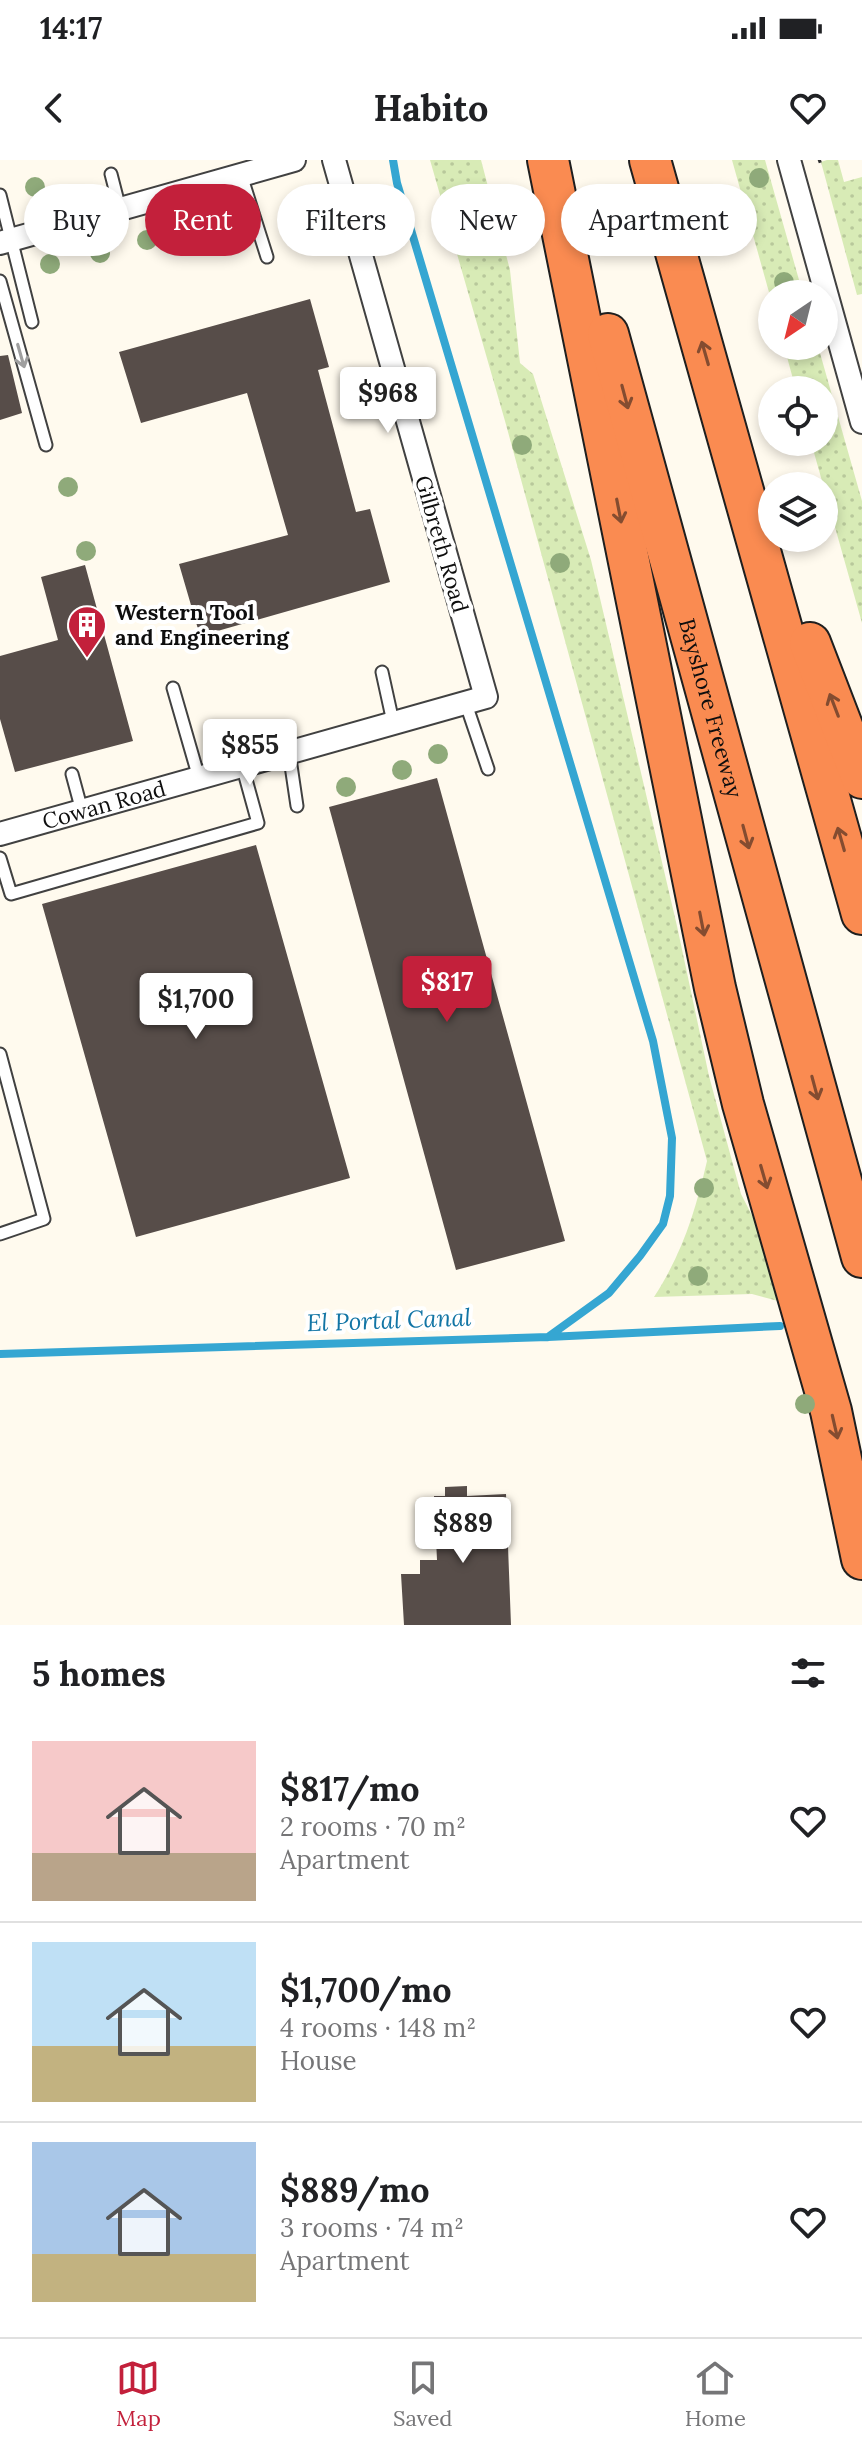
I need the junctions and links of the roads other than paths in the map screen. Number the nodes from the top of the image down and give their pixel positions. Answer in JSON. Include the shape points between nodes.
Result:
{"nodes":[{"id":1,"x":294,"y":160,"type":"edge"},
{"id":2,"x":334,"y":160,"type":"edge"},
{"id":3,"x":548,"y":160,"type":"edge"},
{"id":4,"x":560,"y":160,"type":"edge"},
{"id":5,"x":650,"y":160,"type":"edge"},
{"id":6,"x":789,"y":160,"type":"edge"},
{"id":7,"x":111,"y":174,"type":"dead end"},
{"id":8,"x":241,"y":175,"type":"junction"},
{"id":9,"x":114,"y":184,"type":"edge"},
{"id":10,"x":0,"y":195,"type":"edge"},
{"id":11,"x":129,"y":206,"type":"edge"},
{"id":12,"x":6,"y":242,"type":"edge"},
{"id":13,"x":267,"y":257,"type":"dead end"},
{"id":14,"x":0,"y":281,"type":"edge"},
{"id":15,"x":32,"y":322,"type":"dead end"},
{"id":16,"x":862,"y":420,"type":"edge"},
{"id":17,"x":727,"y":428,"type":"junction"},
{"id":18,"x":46,"y":445,"type":"dead end"},
{"id":19,"x":382,"y":672,"type":"dead end"},
{"id":20,"x":173,"y":688,"type":"dead end"},
{"id":21,"x":476,"y":701,"type":"junction"},
{"id":22,"x":393,"y":722,"type":"junction"},
{"id":23,"x":289,"y":752,"type":"junction"},
{"id":24,"x":242,"y":765,"type":"junction"},
{"id":25,"x":488,"y":769,"type":"dead end"},
{"id":26,"x":72,"y":774,"type":"dead end"},
{"id":27,"x":199,"y":778,"type":"junction"},
{"id":28,"x":862,"y":778,"type":"edge"},
{"id":29,"x":297,"y":806,"type":"dead end"},
{"id":30,"x":82,"y":811,"type":"junction"},
{"id":31,"x":0,"y":834,"type":"edge"},
{"id":32,"x":0,"y":858,"type":"edge"},
{"id":33,"x":862,"y":914,"type":"edge"},
{"id":34,"x":0,"y":1054,"type":"edge"},
{"id":35,"x":0,"y":1234,"type":"edge"},
{"id":36,"x":862,"y":1257,"type":"edge"},
{"id":37,"x":862,"y":1559,"type":"edge"}],
"edges":[{"from":1,"to":8,"type":"street"},
{"from":2,"to":21,"type":"street","name":"Gilbreth Road"},
{"from":3,"to":37,"type":"highway","one_way":true,"via":[[715,988],[831,1411]]},
{"from":4,"to":36,"type":"highway","name":"Bayshore Freeway","one_way":true},
{"from":17,"to":5,"type":"highway","one_way":true},
{"from":6,"to":16,"type":"street"},
{"from":7,"to":9,"type":"lane"},
{"from":8,"to":11,"type":"street"},
{"from":8,"to":13,"type":"lane"},
{"from":10,"to":12,"type":"lane"},
{"from":12,"to":15,"type":"lane"},
{"from":14,"to":18,"type":"lane","one_way":true},
{"from":28,"to":17,"type":"highway","one_way":true},
{"from":33,"to":17,"type":"highway","one_way":true},
{"from":19,"to":22,"type":"lane"},
{"from":20,"to":27,"type":"lane"},
{"from":21,"to":22,"type":"street","name":"Cowan Road"},
{"from":21,"to":25,"type":"lane"},
{"from":22,"to":23,"type":"street","name":"Cowan Road"},
{"from":23,"to":24,"type":"street","name":"Cowan Road"},
{"from":23,"to":29,"type":"lane"},
{"from":24,"to":27,"type":"street","name":"Cowan Road"},
{"from":24,"to":32,"type":"lane","via":[[258,823],[11,894]]},
{"from":26,"to":30,"type":"lane"},
{"from":27,"to":30,"type":"street","name":"Cowan Road"},
{"from":30,"to":31,"type":"street","name":"Cowan Road"},
{"from":34,"to":35,"type":"lane","via":[[44,1219]]}]}
